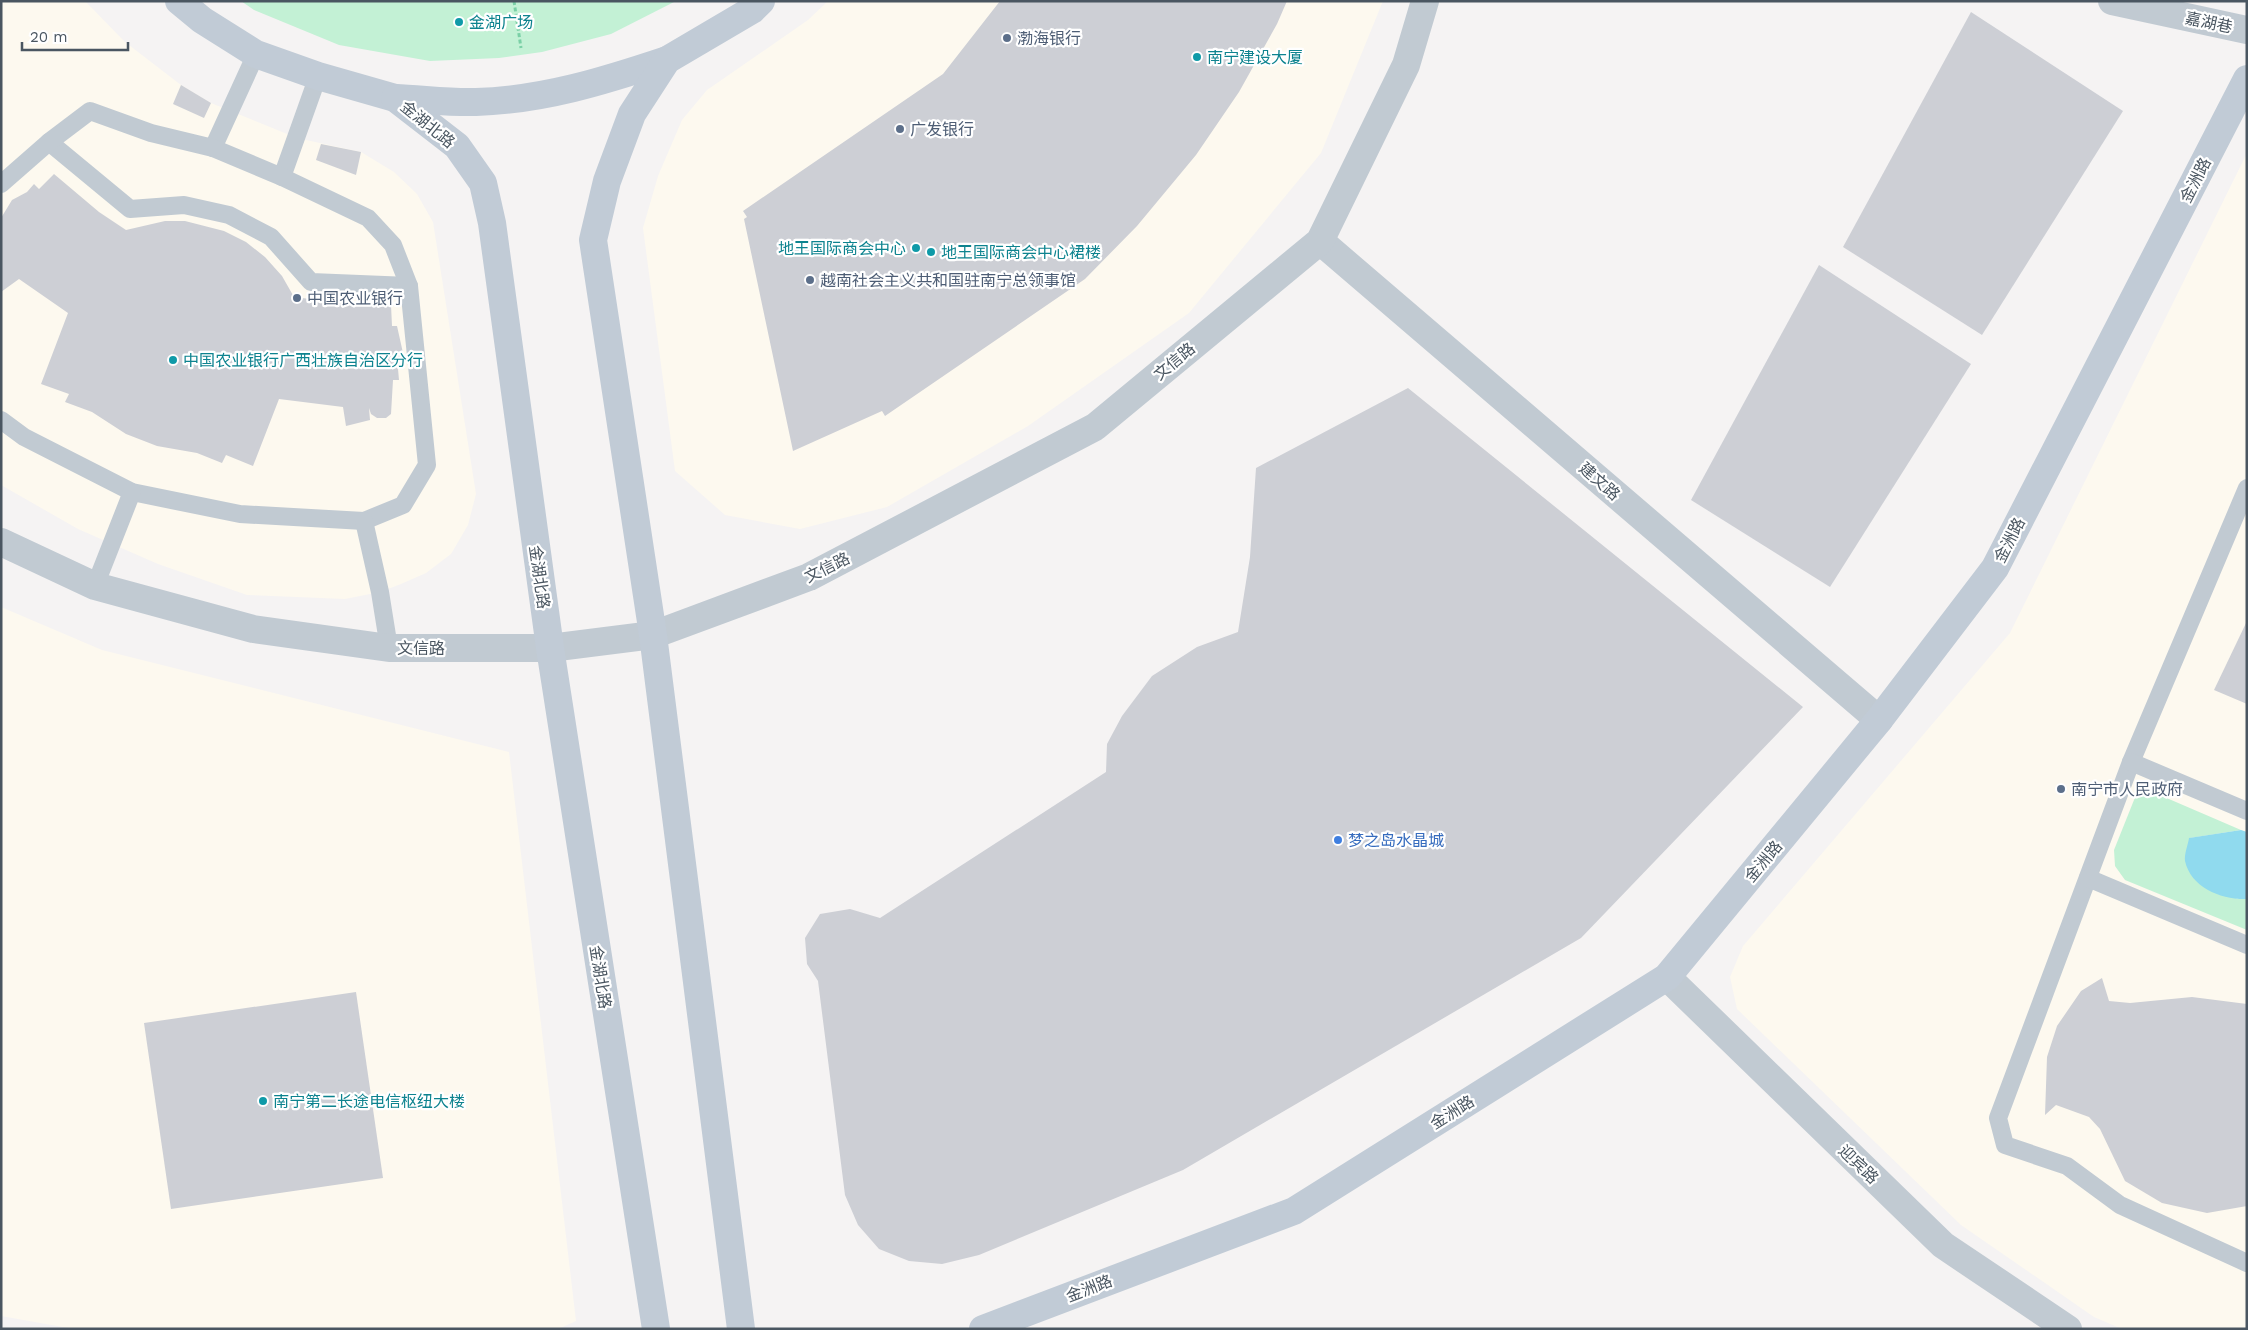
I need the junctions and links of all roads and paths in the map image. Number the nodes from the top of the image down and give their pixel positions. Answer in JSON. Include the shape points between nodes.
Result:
{"nodes":[{"id":1,"x":179,"y":1,"type":"edge"},
{"id":2,"x":514,"y":1,"type":"edge"},
{"id":3,"x":761,"y":1,"type":"edge"},
{"id":4,"x":1425,"y":1,"type":"edge"},
{"id":5,"x":2112,"y":1,"type":"edge"},
{"id":6,"x":2247,"y":30,"type":"edge"},
{"id":7,"x":521,"y":48,"type":"dead end"},
{"id":8,"x":256,"y":54,"type":"junction"},
{"id":9,"x":666,"y":60,"type":"junction"},
{"id":10,"x":318,"y":76,"type":"junction"},
{"id":11,"x":2247,"y":79,"type":"edge"},
{"id":12,"x":396,"y":98,"type":"junction"},
{"id":13,"x":49,"y":142,"type":"junction"},
{"id":14,"x":213,"y":148,"type":"junction"},
{"id":15,"x":282,"y":177,"type":"junction"},
{"id":16,"x":1,"y":184,"type":"edge"},
{"id":17,"x":1320,"y":241,"type":"junction"},
{"id":18,"x":409,"y":286,"type":"junction"},
{"id":19,"x":1,"y":420,"type":"edge"},
{"id":20,"x":2247,"y":488,"type":"edge"},
{"id":21,"x":132,"y":492,"type":"junction"},
{"id":22,"x":364,"y":521,"type":"junction"},
{"id":23,"x":1,"y":542,"type":"edge"},
{"id":24,"x":95,"y":586,"type":"junction"},
{"id":25,"x":653,"y":635,"type":"junction"},
{"id":26,"x":389,"y":648,"type":"junction"},
{"id":27,"x":550,"y":648,"type":"junction"},
{"id":28,"x":1879,"y":720,"type":"junction"},
{"id":29,"x":2131,"y":762,"type":"junction"},
{"id":30,"x":2247,"y":810,"type":"edge"},
{"id":31,"x":2088,"y":878,"type":"junction"},
{"id":32,"x":2247,"y":945,"type":"edge"},
{"id":33,"x":1667,"y":977,"type":"junction"},
{"id":34,"x":2247,"y":1263,"type":"edge"},
{"id":35,"x":656,"y":1329,"type":"edge"},
{"id":36,"x":741,"y":1329,"type":"edge"},
{"id":37,"x":984,"y":1329,"type":"edge"},
{"id":38,"x":2068,"y":1329,"type":"edge"}],
"edges":[{"from":1,"to":8,"type":"main road","name":"金湖北路","via":[[202,20]]},
{"from":2,"to":7,"type":"path"},
{"from":3,"to":9,"type":"main road","via":[[752,10]]},
{"from":4,"to":17,"type":"street","name":"文信路","via":[[1406,65]]},
{"from":5,"to":6,"type":"street","name":"嘉湖巷"},
{"from":8,"to":10,"type":"main road","name":"金湖北路"},
{"from":8,"to":14,"type":"lane"},
{"from":9,"to":12,"type":"main road","via":[[588,86],[528,98],[475,102]]},
{"from":9,"to":25,"type":"main road","via":[[632,114],[607,181],[593,240]]},
{"from":10,"to":12,"type":"main road","name":"金湖北路"},
{"from":10,"to":15,"type":"lane"},
{"from":11,"to":28,"type":"main road","name":"金洲路","via":[[1995,568]]},
{"from":12,"to":27,"type":"main road","name":"金湖北路","via":[[457,146],[483,183],[492,224]]},
{"from":13,"to":14,"type":"lane","via":[[90,111],[151,132]]},
{"from":13,"to":16,"type":"lane"},
{"from":13,"to":18,"type":"lane","via":[[130,209],[184,206],[229,215],[271,237],[311,282]]},
{"from":14,"to":15,"type":"lane"},
{"from":15,"to":18,"type":"lane","via":[[368,218],[393,245]]},
{"from":17,"to":25,"type":"street","name":"文信路","via":[[1095,427],[809,577]]},
{"from":17,"to":28,"type":"street","name":"建文路"},
{"from":18,"to":22,"type":"lane","via":[[427,465],[403,505]]},
{"from":19,"to":21,"type":"lane","via":[[24,436]]},
{"from":20,"to":29,"type":"lane"},
{"from":21,"to":22,"type":"lane","via":[[240,514]]},
{"from":21,"to":24,"type":"lane"},
{"from":22,"to":26,"type":"lane"},
{"from":23,"to":24,"type":"street","name":"文信路"},
{"from":24,"to":26,"type":"street","name":"文信路","via":[[253,629]]},
{"from":25,"to":27,"type":"street","name":"文信路"},
{"from":25,"to":36,"type":"main road"},
{"from":26,"to":27,"type":"street","name":"文信路"},
{"from":27,"to":35,"type":"main road","name":"金湖北路"},
{"from":28,"to":33,"type":"main road","name":"金洲路"},
{"from":29,"to":30,"type":"lane"},
{"from":29,"to":31,"type":"lane"},
{"from":31,"to":32,"type":"lane"},
{"from":31,"to":34,"type":"lane","via":[[1998,1118],[2005,1145],[2068,1166],[2120,1205]]},
{"from":33,"to":37,"type":"main road","name":"金洲路","via":[[1294,1211]]},
{"from":33,"to":38,"type":"street","name":"迎宾路","via":[[1943,1245]]}]}
